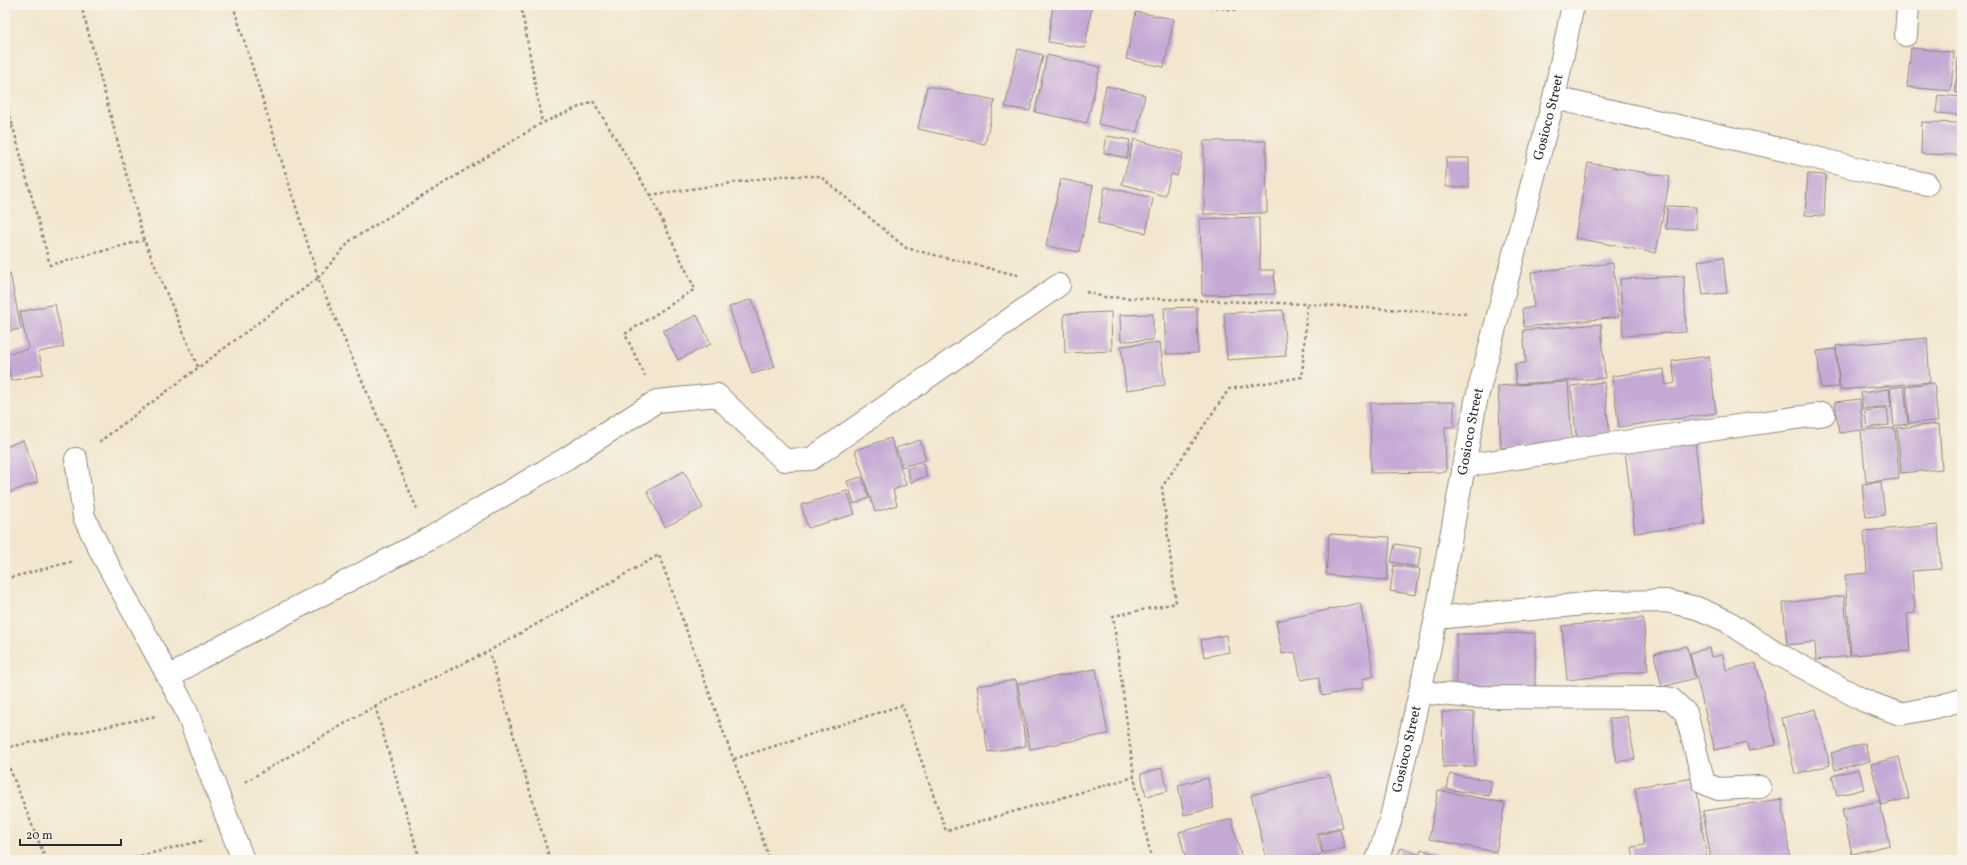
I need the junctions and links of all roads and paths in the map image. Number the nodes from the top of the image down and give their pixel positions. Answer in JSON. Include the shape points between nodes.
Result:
{"nodes":[{"id":1,"x":82,"y":5,"type":"edge"},
{"id":2,"x":233,"y":5,"type":"edge"},
{"id":3,"x":521,"y":5,"type":"edge"},
{"id":4,"x":1198,"y":5,"type":"edge"},
{"id":5,"x":1236,"y":5,"type":"edge"},
{"id":6,"x":1573,"y":5,"type":"edge"},
{"id":7,"x":1908,"y":5,"type":"edge"},
{"id":8,"x":1906,"y":36,"type":"dead end"},
{"id":9,"x":1554,"y":98,"type":"junction"},
{"id":10,"x":5,"y":99,"type":"edge"},
{"id":11,"x":542,"y":123,"type":"junction"},
{"id":12,"x":13,"y":127,"type":"junction"},
{"id":13,"x":5,"y":130,"type":"edge"},
{"id":14,"x":1927,"y":184,"type":"dead end"},
{"id":15,"x":650,"y":195,"type":"junction"},
{"id":16,"x":144,"y":240,"type":"junction"},
{"id":17,"x":318,"y":278,"type":"junction"},
{"id":18,"x":1059,"y":285,"type":"junction"},
{"id":19,"x":1307,"y":304,"type":"junction"},
{"id":20,"x":1473,"y":314,"type":"dead end"},
{"id":21,"x":198,"y":367,"type":"junction"},
{"id":22,"x":657,"y":401,"type":"junction"},
{"id":23,"x":1824,"y":414,"type":"dead end"},
{"id":24,"x":76,"y":459,"type":"joint"},
{"id":25,"x":1463,"y":466,"type":"junction"},
{"id":26,"x":430,"y":538,"type":"junction"},
{"id":27,"x":102,"y":554,"type":"junction"},
{"id":28,"x":5,"y":579,"type":"edge"},
{"id":29,"x":1436,"y":618,"type":"junction"},
{"id":30,"x":489,"y":651,"type":"junction"},
{"id":31,"x":169,"y":678,"type":"junction"},
{"id":32,"x":1420,"y":692,"type":"junction"},
{"id":33,"x":1962,"y":700,"type":"edge"},
{"id":34,"x":376,"y":706,"type":"junction"},
{"id":35,"x":186,"y":710,"type":"junction"},
{"id":36,"x":5,"y":748,"type":"edge"},
{"id":37,"x":5,"y":757,"type":"edge"},
{"id":38,"x":734,"y":759,"type":"junction"},
{"id":39,"x":1134,"y":776,"type":"junction"},
{"id":40,"x":241,"y":784,"type":"dead end"},
{"id":41,"x":1760,"y":787,"type":"dead end"},
{"id":42,"x":233,"y":834,"type":"junction"},
{"id":43,"x":46,"y":860,"type":"edge"},
{"id":44,"x":123,"y":860,"type":"edge"},
{"id":45,"x":243,"y":860,"type":"edge"},
{"id":46,"x":420,"y":860,"type":"edge"},
{"id":47,"x":550,"y":860,"type":"edge"},
{"id":48,"x":770,"y":860,"type":"edge"},
{"id":49,"x":1150,"y":860,"type":"edge"},
{"id":50,"x":1377,"y":860,"type":"edge"}],
"edges":[{"from":1,"to":16,"type":"path"},
{"from":2,"to":17,"type":"path"},
{"from":3,"to":11,"type":"path"},
{"from":4,"to":5,"type":"path","via":[[1235,10]]},
{"from":6,"to":9,"type":"street","name":"Gosioco Street"},
{"from":7,"to":8,"type":"street"},
{"from":9,"to":14,"type":"street"},
{"from":9,"to":25,"type":"street","name":"Gosioco Street","via":[[1476,401]]},
{"from":10,"to":12,"type":"path"},
{"from":11,"to":15,"type":"path","via":[[593,101]]},
{"from":11,"to":17,"type":"path","via":[[351,240]]},
{"from":12,"to":13,"type":"path"},
{"from":12,"to":16,"type":"path","via":[[50,265]]},
{"from":15,"to":18,"type":"path","via":[[780,176],[820,176],[906,248]]},
{"from":15,"to":22,"type":"path","via":[[695,289],[625,334]]},
{"from":16,"to":21,"type":"path"},
{"from":17,"to":21,"type":"path"},
{"from":17,"to":26,"type":"path"},
{"from":18,"to":19,"type":"path","via":[[1104,296]]},
{"from":18,"to":22,"type":"street","via":[[811,459],[784,460],[717,395]]},
{"from":19,"to":20,"type":"path"},
{"from":19,"to":39,"type":"path","via":[[1302,377],[1229,389],[1162,487],[1176,603],[1113,616]]},
{"from":21,"to":24,"type":"path"},
{"from":22,"to":26,"type":"street","via":[[568,458]]},
{"from":23,"to":25,"type":"street"},
{"from":24,"to":27,"type":"street","via":[[84,517]]},
{"from":25,"to":29,"type":"street","name":"Gosioco Street"},
{"from":26,"to":31,"type":"street","via":[[200,658]]},
{"from":27,"to":28,"type":"path"},
{"from":27,"to":31,"type":"street"},
{"from":29,"to":32,"type":"street","name":"Gosioco Street"},
{"from":29,"to":33,"type":"street","via":[[1606,602],[1666,601],[1697,608],[1727,621],[1769,649],[1865,701],[1900,714]]},
{"from":30,"to":34,"type":"path"},
{"from":30,"to":38,"type":"path","via":[[659,555]]},
{"from":30,"to":47,"type":"path"},
{"from":31,"to":35,"type":"street"},
{"from":32,"to":41,"type":"street","via":[[1471,697],[1671,699],[1686,712],[1704,783],[1718,789]]},
{"from":32,"to":50,"type":"street","name":"Gosioco Street","via":[[1390,822]]},
{"from":34,"to":40,"type":"path"},
{"from":34,"to":46,"type":"path"},
{"from":35,"to":36,"type":"path"},
{"from":35,"to":42,"type":"street"},
{"from":37,"to":43,"type":"path"},
{"from":38,"to":39,"type":"path","via":[[902,705],[946,831]]},
{"from":38,"to":48,"type":"path"},
{"from":39,"to":49,"type":"path"},
{"from":42,"to":44,"type":"path"},
{"from":42,"to":45,"type":"street"}]}
